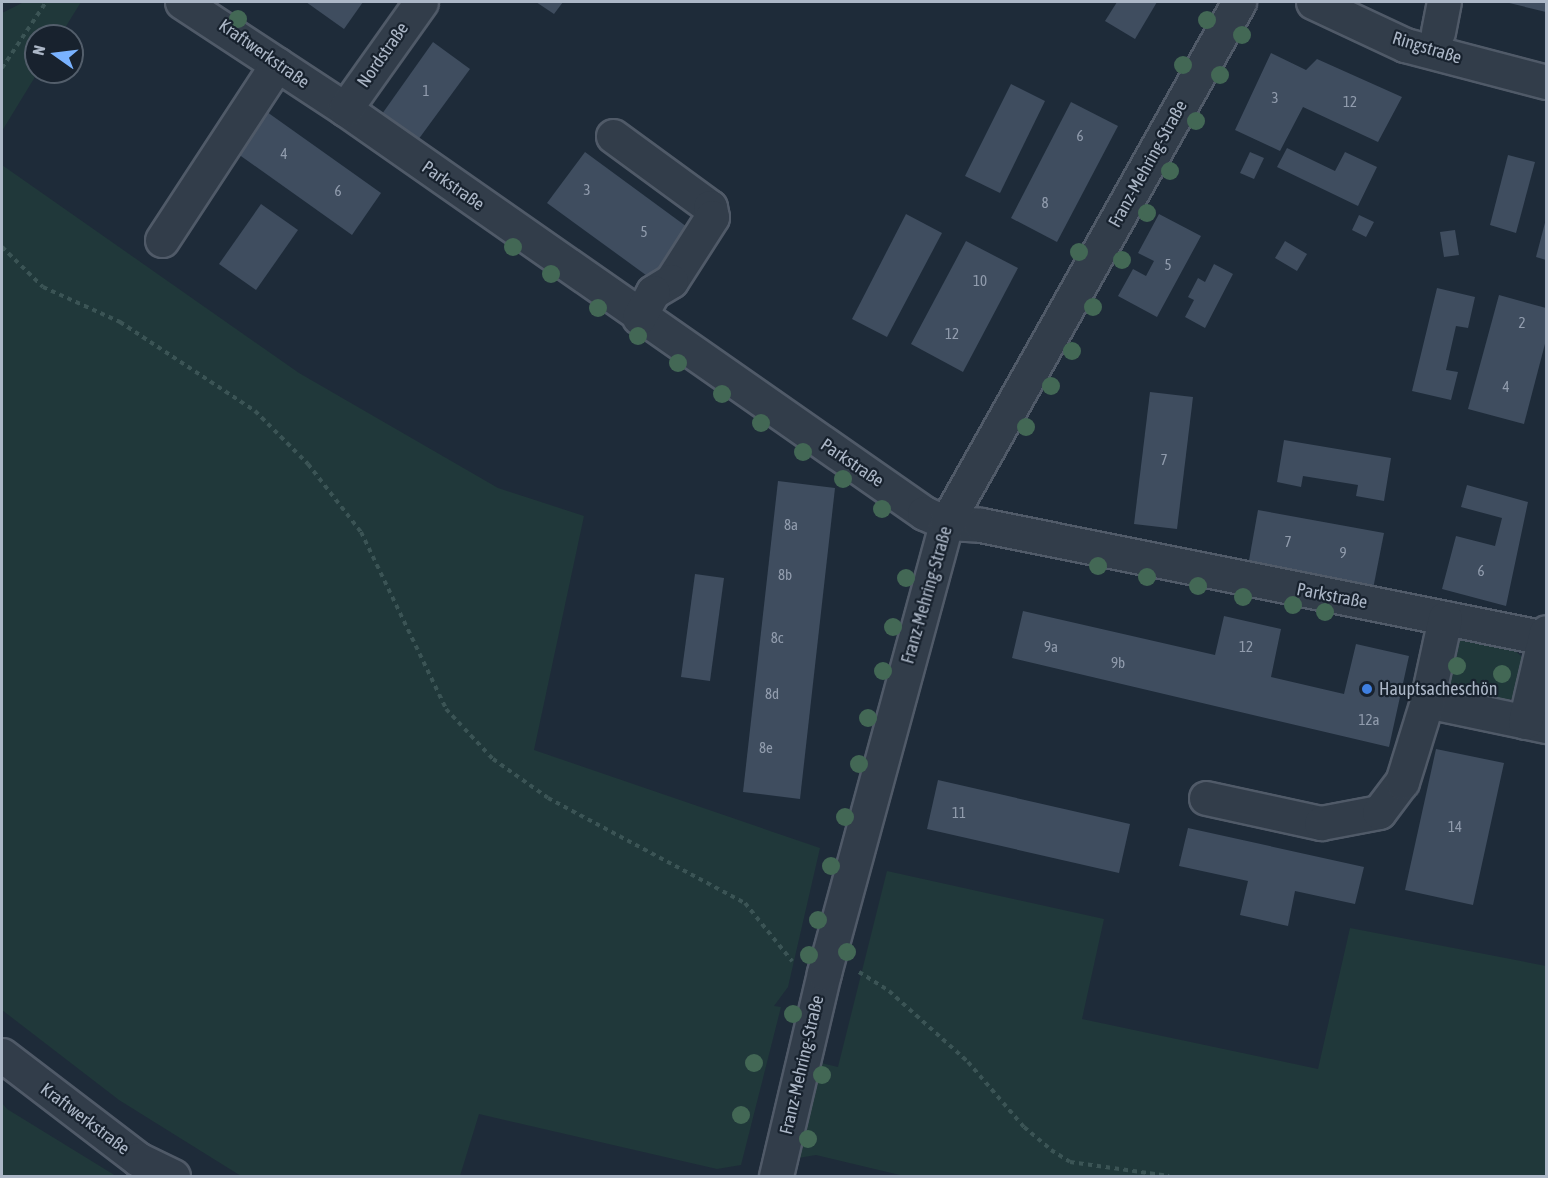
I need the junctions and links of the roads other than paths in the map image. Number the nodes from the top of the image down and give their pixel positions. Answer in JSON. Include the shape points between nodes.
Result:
{"nodes":[{"id":1,"x":182,"y":2,"type":"edge"},
{"id":2,"x":421,"y":2,"type":"edge"},
{"id":3,"x":1239,"y":2,"type":"edge"},
{"id":4,"x":1313,"y":2,"type":"edge"},
{"id":5,"x":277,"y":64,"type":"junction"},
{"id":6,"x":1546,"y":82,"type":"edge"},
{"id":7,"x":345,"y":109,"type":"junction"},
{"id":8,"x":613,"y":136,"type":"dead end"},
{"id":9,"x":162,"y":240,"type":"dead end"},
{"id":10,"x":639,"y":317,"type":"junction"},
{"id":11,"x":946,"y":522,"type":"junction"},
{"id":12,"x":1445,"y":618,"type":"junction"},
{"id":13,"x":1546,"y":635,"type":"edge"},
{"id":14,"x":1427,"y":701,"type":"junction"},
{"id":15,"x":1536,"y":724,"type":"edge"},
{"id":16,"x":1206,"y":798,"type":"dead end"},
{"id":17,"x":2,"y":1055,"type":"edge"},
{"id":18,"x":173,"y":1176,"type":"edge"},
{"id":19,"x":776,"y":1176,"type":"edge"}],
"edges":[{"from":1,"to":5,"type":"street","name":"Kraftwerkstraße"},
{"from":2,"to":7,"type":"street","name":"Nordstraße"},
{"from":3,"to":11,"type":"street","name":"Franz-Mehring-Straße"},
{"from":4,"to":6,"type":"street","name":"Ringstraße","via":[[1405,45]]},
{"from":5,"to":7,"type":"street","name":"Kraftwerkstraße"},
{"from":5,"to":9,"type":"street"},
{"from":7,"to":10,"type":"street","name":"Parkstraße"},
{"from":8,"to":10,"type":"street","via":[[710,207],[712,217],[671,282],[653,292]]},
{"from":10,"to":11,"type":"street","name":"Parkstraße","via":[[924,513]]},
{"from":11,"to":12,"type":"street","name":"Parkstraße","via":[[1002,529]]},
{"from":11,"to":19,"type":"street","name":"Franz-Mehring-Straße","via":[[825,967]]},
{"from":12,"to":13,"type":"street","name":"Parkstraße"},
{"from":12,"to":14,"type":"street"},
{"from":13,"to":15,"type":"street"},
{"from":14,"to":15,"type":"street"},
{"from":14,"to":16,"type":"street","via":[[1402,782],[1378,812],[1321,823]]},
{"from":17,"to":18,"type":"street","name":"Kraftwerkstraße","via":[[138,1159]]}]}
